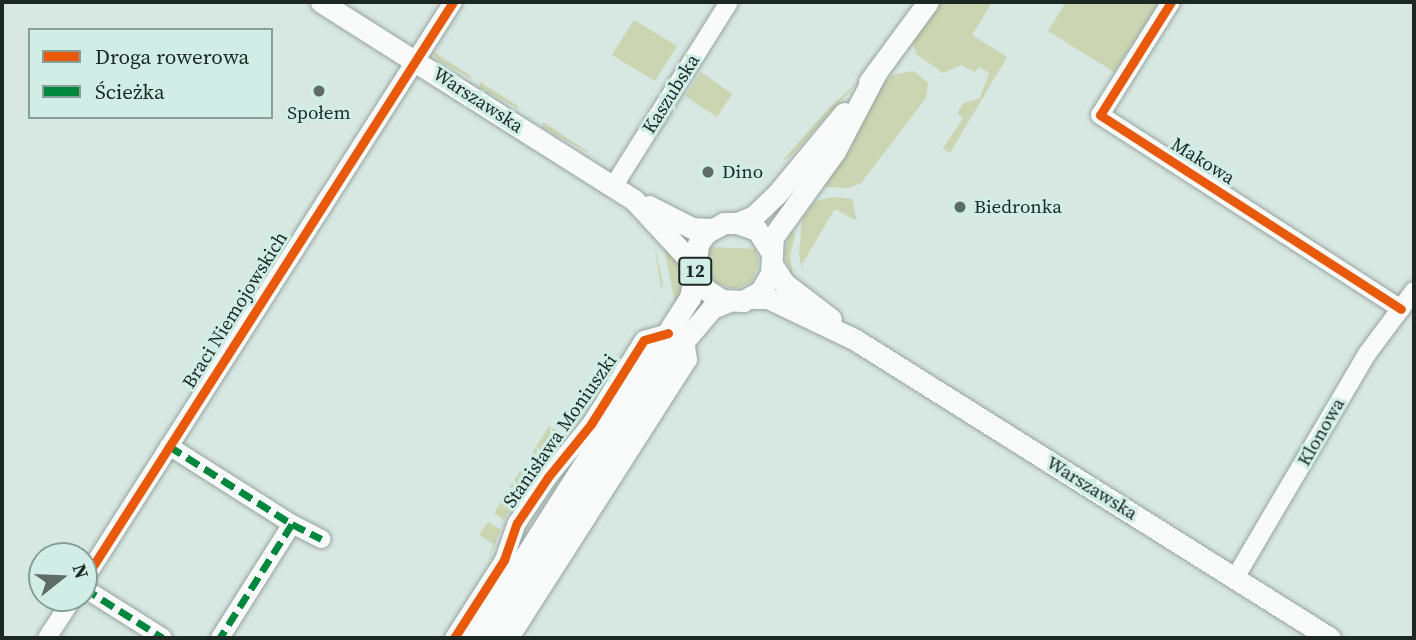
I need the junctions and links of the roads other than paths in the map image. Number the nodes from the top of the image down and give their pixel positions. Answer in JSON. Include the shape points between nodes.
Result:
{"nodes":[{"id":1,"x":321,"y":2,"type":"edge"},
{"id":2,"x":453,"y":2,"type":"edge"},
{"id":3,"x":729,"y":2,"type":"edge"},
{"id":4,"x":928,"y":2,"type":"edge"},
{"id":5,"x":1171,"y":2,"type":"edge"},
{"id":6,"x":416,"y":60,"type":"junction"},
{"id":7,"x":877,"y":71,"type":"junction"},
{"id":8,"x":613,"y":187,"type":"junction"},
{"id":9,"x":634,"y":201,"type":"junction"},
{"id":10,"x":737,"y":223,"type":"junction"},
{"id":11,"x":711,"y":229,"type":"junction"},
{"id":12,"x":772,"y":259,"type":"junction"},
{"id":13,"x":694,"y":268,"type":"junction"},
{"id":14,"x":1414,"y":291,"type":"edge"},
{"id":15,"x":739,"y":300,"type":"junction"},
{"id":16,"x":1401,"y":309,"type":"junction"},
{"id":17,"x":677,"y":335,"type":"junction"},
{"id":18,"x":854,"y":339,"type":"junction"},
{"id":19,"x":169,"y":446,"type":"junction"},
{"id":20,"x":292,"y":524,"type":"junction"},
{"id":21,"x":321,"y":539,"type":"dead end"},
{"id":22,"x":98,"y":558,"type":"edge"},
{"id":23,"x":1235,"y":578,"type":"junction"},
{"id":24,"x":98,"y":597,"type":"edge"},
{"id":25,"x":64,"y":612,"type":"edge"},
{"id":26,"x":47,"y":638,"type":"edge"},
{"id":27,"x":163,"y":638,"type":"edge"},
{"id":28,"x":220,"y":638,"type":"edge"},
{"id":29,"x":454,"y":638,"type":"edge"},
{"id":30,"x":473,"y":638,"type":"edge"},
{"id":31,"x":491,"y":638,"type":"edge"},
{"id":32,"x":510,"y":638,"type":"edge"},
{"id":33,"x":1330,"y":638,"type":"edge"}],
"edges":[{"from":1,"to":6,"type":"main road","name":"Warszawska"},
{"from":2,"to":6,"type":"street","name":"Braci Niemojowskich"},
{"from":3,"to":8,"type":"street","name":"Kaszubska"},
{"from":4,"to":7,"type":"main road","number":"12"},
{"from":5,"to":16,"type":"street","name":"Makowa","via":[[1100,115]]},
{"from":6,"to":8,"type":"main road","name":"Warszawska"},
{"from":6,"to":19,"type":"street","name":"Braci Niemojowskich"},
{"from":7,"to":10,"type":"main road","number":"12","via":[[777,194],[754,216]]},
{"from":7,"to":12,"type":"main road","number":"12","via":[[835,151],[773,237]]},
{"from":8,"to":9,"type":"main road","name":"Warszawska"},
{"from":9,"to":11,"type":"main road","name":"Warszawska","via":[[692,228]]},
{"from":9,"to":13,"type":"main road","name":"Warszawska"},
{"from":10,"to":11,"type":"main road","number":"12"},
{"from":10,"to":12,"type":"main road","via":[[757,230]]},
{"from":11,"to":13,"type":"main road","number":"12","via":[[698,244]]},
{"from":12,"to":15,"type":"main road","number":"12","via":[[765,285]]},
{"from":12,"to":18,"type":"main road","name":"Warszawska","via":[[784,283]]},
{"from":13,"to":15,"type":"main road","number":"12","via":[[710,294]]},
{"from":13,"to":17,"type":"main road","name":"Stanisława Moniuszki","via":[[690,298]]},
{"from":14,"to":16,"type":"street","name":"Klonowa"},
{"from":15,"to":17,"type":"main road","name":"Stanisława Moniuszki","via":[[712,308]]},
{"from":15,"to":18,"type":"main road","name":"Warszawska","via":[[768,298]]},
{"from":16,"to":23,"type":"street","name":"Klonowa","via":[[1367,354]]},
{"from":17,"to":29,"type":"street","name":"Stanisława Moniuszki","via":[[644,340],[591,424],[517,523],[504,560]]},
{"from":17,"to":30,"type":"main road","name":"Stanisława Moniuszki"},
{"from":17,"to":31,"type":"main road","name":"Stanisława Moniuszki"},
{"from":17,"to":32,"type":"street","name":"Stanisława Moniuszki","via":[[688,360]]},
{"from":18,"to":23,"type":"main road","name":"Warszawska"},
{"from":19,"to":20,"type":"street"},
{"from":19,"to":22,"type":"street","name":"Braci Niemojowskich"},
{"from":20,"to":21,"type":"street"},
{"from":20,"to":28,"type":"street"},
{"from":23,"to":33,"type":"main road","name":"Warszawska"},
{"from":24,"to":27,"type":"street"},
{"from":25,"to":26,"type":"street"}]}
